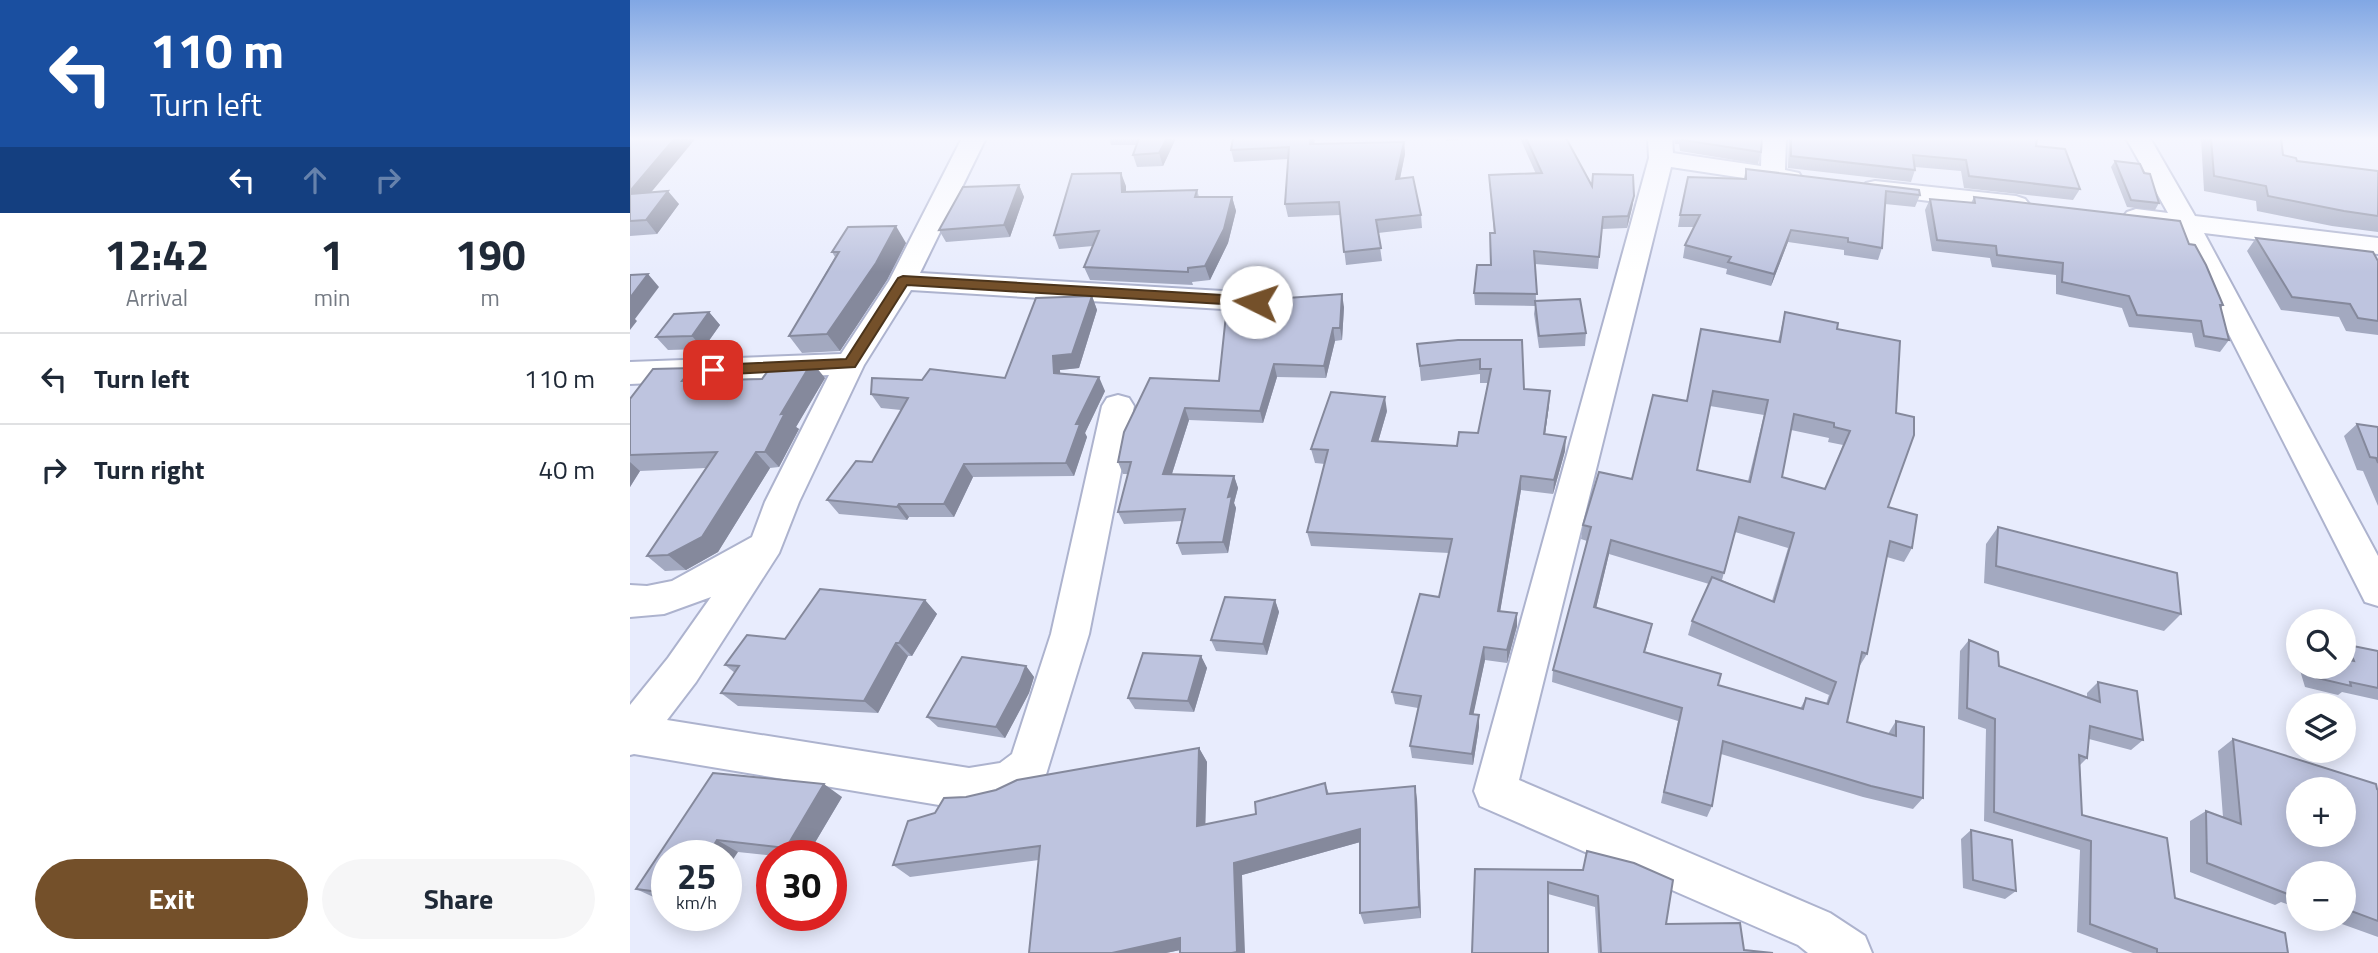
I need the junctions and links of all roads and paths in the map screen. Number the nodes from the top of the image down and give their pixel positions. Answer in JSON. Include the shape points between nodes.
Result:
{"nodes":[{"id":1,"x":952,"y":182,"type":"edge"},
{"id":2,"x":1651,"y":182,"type":"edge"},
{"id":3,"x":2163,"y":182,"type":"edge"},
{"id":4,"x":1856,"y":186,"type":"edge"},
{"id":5,"x":2035,"y":206,"type":"edge"},
{"id":6,"x":2117,"y":215,"type":"edge"},
{"id":7,"x":2186,"y":223,"type":"junction"},
{"id":8,"x":2378,"y":246,"type":"edge"},
{"id":9,"x":903,"y":281,"type":"junction"},
{"id":10,"x":1256,"y":302,"type":"edge"},
{"id":11,"x":850,"y":364,"type":"junction"},
{"id":12,"x":630,"y":373,"type":"edge"},
{"id":13,"x":1118,"y":406,"type":"dead end"},
{"id":14,"x":767,"y":543,"type":"junction"},
{"id":15,"x":2375,"y":579,"type":"edge"},
{"id":16,"x":630,"y":601,"type":"edge"},
{"id":17,"x":631,"y":735,"type":"edge"},
{"id":18,"x":1827,"y":945,"type":"edge"}],
"edges":[{"from":1,"to":9,"type":"street"},
{"from":2,"to":18,"type":"street","via":[[1495,791]]},
{"from":3,"to":7,"type":"street"},
{"from":4,"to":5,"type":"street"},
{"from":6,"to":7,"type":"street"},
{"from":7,"to":8,"type":"street"},
{"from":7,"to":15,"type":"street"},
{"from":9,"to":10,"type":"street"},
{"from":9,"to":11,"type":"street"},
{"from":11,"to":12,"type":"street"},
{"from":11,"to":14,"type":"street","via":[[782,502]]},
{"from":13,"to":17,"type":"street","via":[[1070,634],[1029,767],[1009,782],[969,789]]},
{"from":14,"to":16,"type":"street","via":[[690,591]]},
{"from":14,"to":17,"type":"street","via":[[682,670]]}]}
